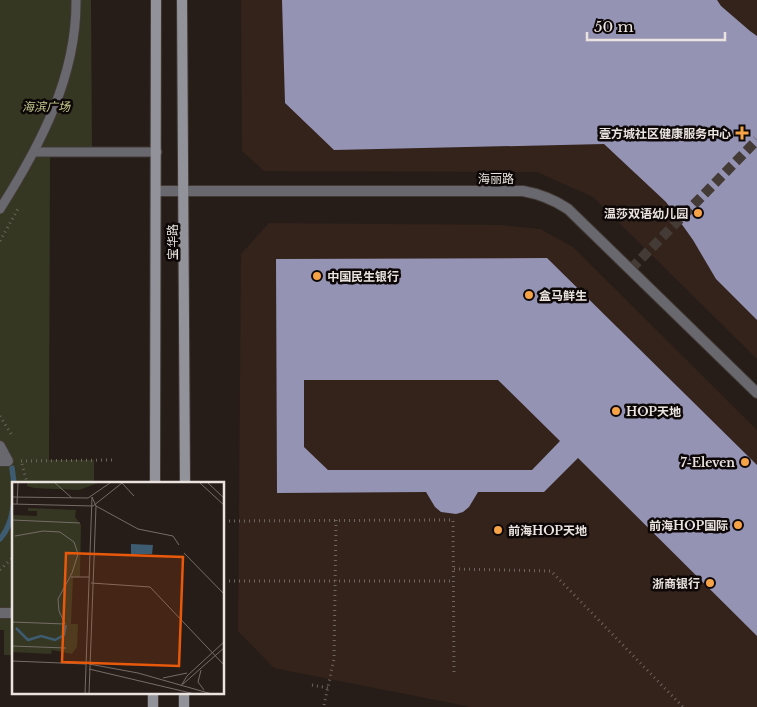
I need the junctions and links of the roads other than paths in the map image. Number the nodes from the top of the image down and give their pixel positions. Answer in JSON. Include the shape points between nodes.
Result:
{"nodes":[{"id":1,"x":76,"y":0,"type":"edge"},
{"id":2,"x":156,"y":0,"type":"edge"},
{"id":3,"x":182,"y":0,"type":"edge"},
{"id":4,"x":34,"y":152,"type":"junction"},
{"id":5,"x":156,"y":152,"type":"junction"},
{"id":6,"x":156,"y":191,"type":"junction"},
{"id":7,"x":184,"y":191,"type":"junction"},
{"id":8,"x":0,"y":209,"type":"edge"},
{"id":9,"x":757,"y":393,"type":"edge"},
{"id":10,"x":0,"y":446,"type":"edge"},
{"id":11,"x":4,"y":461,"type":"edge"},
{"id":12,"x":155,"y":482,"type":"edge"},
{"id":13,"x":185,"y":482,"type":"edge"},
{"id":14,"x":153,"y":694,"type":"edge"},
{"id":15,"x":184,"y":694,"type":"edge"},
{"id":16,"x":153,"y":707,"type":"edge"},
{"id":17,"x":184,"y":707,"type":"edge"}],
"edges":[{"from":1,"to":4,"type":"lane","via":[[70,56],[45,131]]},
{"from":2,"to":5,"type":"main road","name":"宝华路"},
{"from":3,"to":7,"type":"main road","name":"宝华路"},
{"from":4,"to":5,"type":"lane"},
{"from":4,"to":8,"type":"lane"},
{"from":5,"to":6,"type":"main road","name":"宝华路"},
{"from":6,"to":7,"type":"street","name":"海丽路"},
{"from":6,"to":12,"type":"main road","name":"宝华路"},
{"from":7,"to":9,"type":"street","name":"海丽路","via":[[523,191],[538,194],[568,209]]},
{"from":7,"to":13,"type":"main road","name":"宝华路"},
{"from":10,"to":11,"type":"street"},
{"from":14,"to":16,"type":"main road"},
{"from":15,"to":17,"type":"main road"}]}
